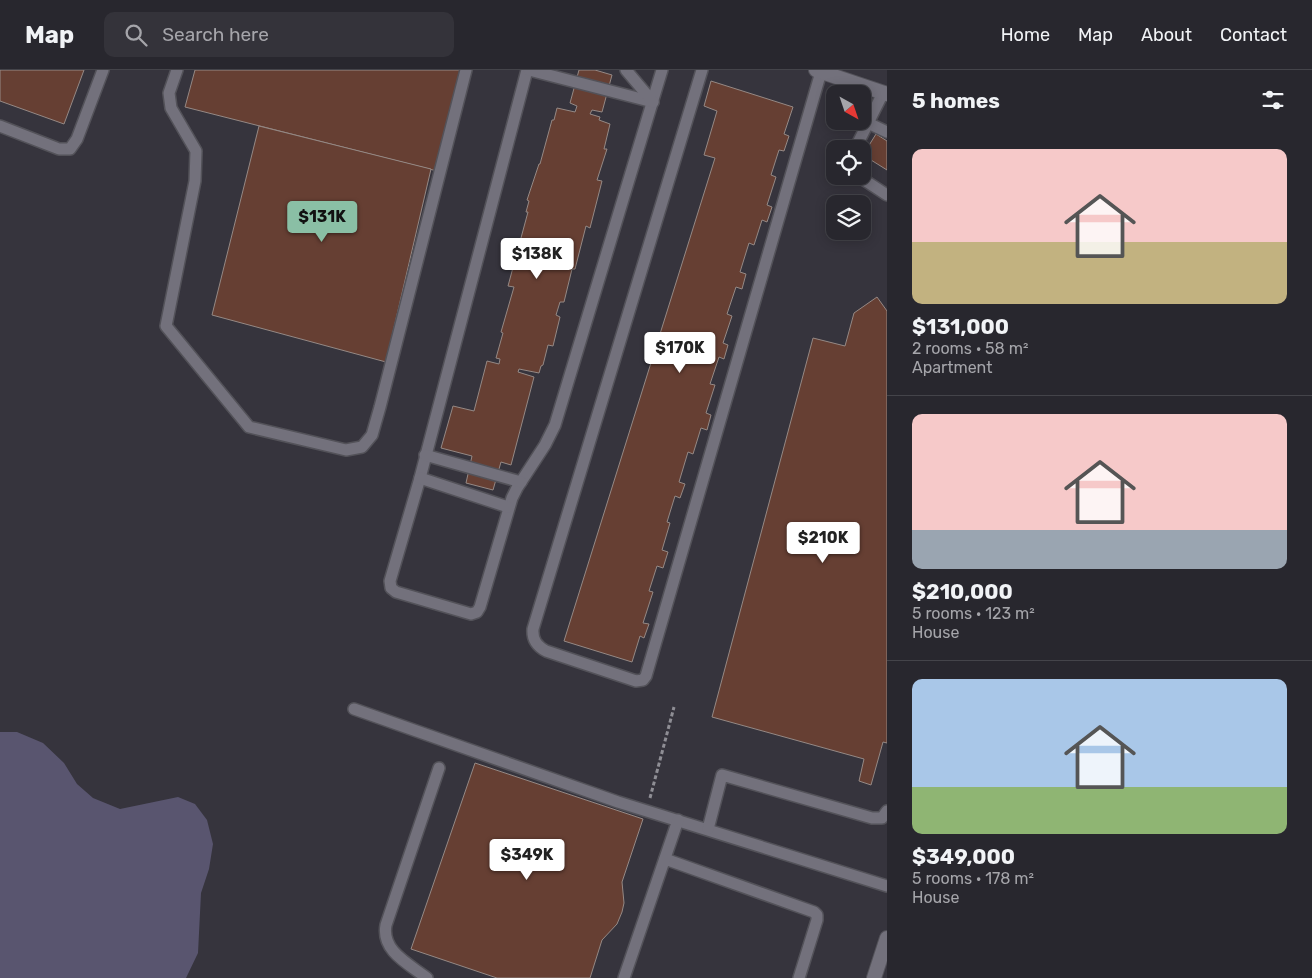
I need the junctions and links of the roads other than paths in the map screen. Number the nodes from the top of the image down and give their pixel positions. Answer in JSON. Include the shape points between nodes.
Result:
{"nodes":[{"id":1,"x":103,"y":70,"type":"edge"},
{"id":2,"x":176,"y":70,"type":"edge"},
{"id":3,"x":466,"y":70,"type":"edge"},
{"id":4,"x":528,"y":70,"type":"edge"},
{"id":5,"x":626,"y":70,"type":"edge"},
{"id":6,"x":662,"y":70,"type":"edge"},
{"id":7,"x":702,"y":70,"type":"edge"},
{"id":8,"x":818,"y":71,"type":"edge"},
{"id":9,"x":886,"y":93,"type":"edge"},
{"id":10,"x":653,"y":102,"type":"junction"},
{"id":11,"x":871,"y":118,"type":"edge"},
{"id":12,"x":871,"y":124,"type":"edge"},
{"id":13,"x":0,"y":126,"type":"edge"},
{"id":14,"x":887,"y":132,"type":"edge"},
{"id":15,"x":871,"y":185,"type":"edge"},
{"id":16,"x":887,"y":195,"type":"edge"},
{"id":17,"x":425,"y":455,"type":"junction"},
{"id":18,"x":420,"y":478,"type":"junction"},
{"id":19,"x":521,"y":482,"type":"junction"},
{"id":20,"x":508,"y":507,"type":"junction"},
{"id":21,"x":354,"y":709,"type":"dead end"},
{"id":22,"x":439,"y":768,"type":"dead end"},
{"id":23,"x":887,"y":811,"type":"edge"},
{"id":24,"x":678,"y":820,"type":"junction"},
{"id":25,"x":708,"y":829,"type":"junction"},
{"id":26,"x":665,"y":860,"type":"junction"},
{"id":27,"x":887,"y":886,"type":"edge"},
{"id":28,"x":887,"y":938,"type":"edge"},
{"id":29,"x":427,"y":978,"type":"edge"},
{"id":30,"x":624,"y":978,"type":"edge"},
{"id":31,"x":799,"y":978,"type":"edge"},
{"id":32,"x":874,"y":978,"type":"edge"}],
"edges":[{"from":1,"to":13,"type":"lane","via":[[77,139],[70,148],[59,148]]},
{"from":2,"to":3,"type":"lane","via":[[169,93],[171,108],[196,151],[195,181],[166,326],[249,426],[346,450],[362,447],[372,435]]},
{"from":4,"to":10,"type":"lane"},
{"from":4,"to":17,"type":"lane"},
{"from":5,"to":10,"type":"lane"},
{"from":6,"to":10,"type":"lane"},
{"from":7,"to":8,"type":"lane","via":[[533,630],[539,647],[546,651],[636,681],[646,676]]},
{"from":8,"to":9,"type":"main road"},
{"from":9,"to":11,"type":"lane"},
{"from":10,"to":19,"type":"lane","via":[[555,425],[546,445]]},
{"from":12,"to":14,"type":"lane"},
{"from":15,"to":16,"type":"lane"},
{"from":17,"to":18,"type":"lane"},
{"from":17,"to":19,"type":"lane"},
{"from":18,"to":20,"type":"lane"},
{"from":18,"to":20,"type":"lane","via":[[390,582],[396,592],[471,614],[477,612]]},
{"from":19,"to":20,"type":"lane"},
{"from":21,"to":24,"type":"lane"},
{"from":22,"to":29,"type":"lane","via":[[384,934],[391,950]]},
{"from":23,"to":25,"type":"lane","via":[[882,818],[872,818],[722,775]]},
{"from":24,"to":25,"type":"lane"},
{"from":24,"to":26,"type":"lane"},
{"from":25,"to":27,"type":"lane"},
{"from":26,"to":30,"type":"lane"},
{"from":26,"to":31,"type":"lane","via":[[814,912],[817,920]]},
{"from":28,"to":32,"type":"main road"}]}
